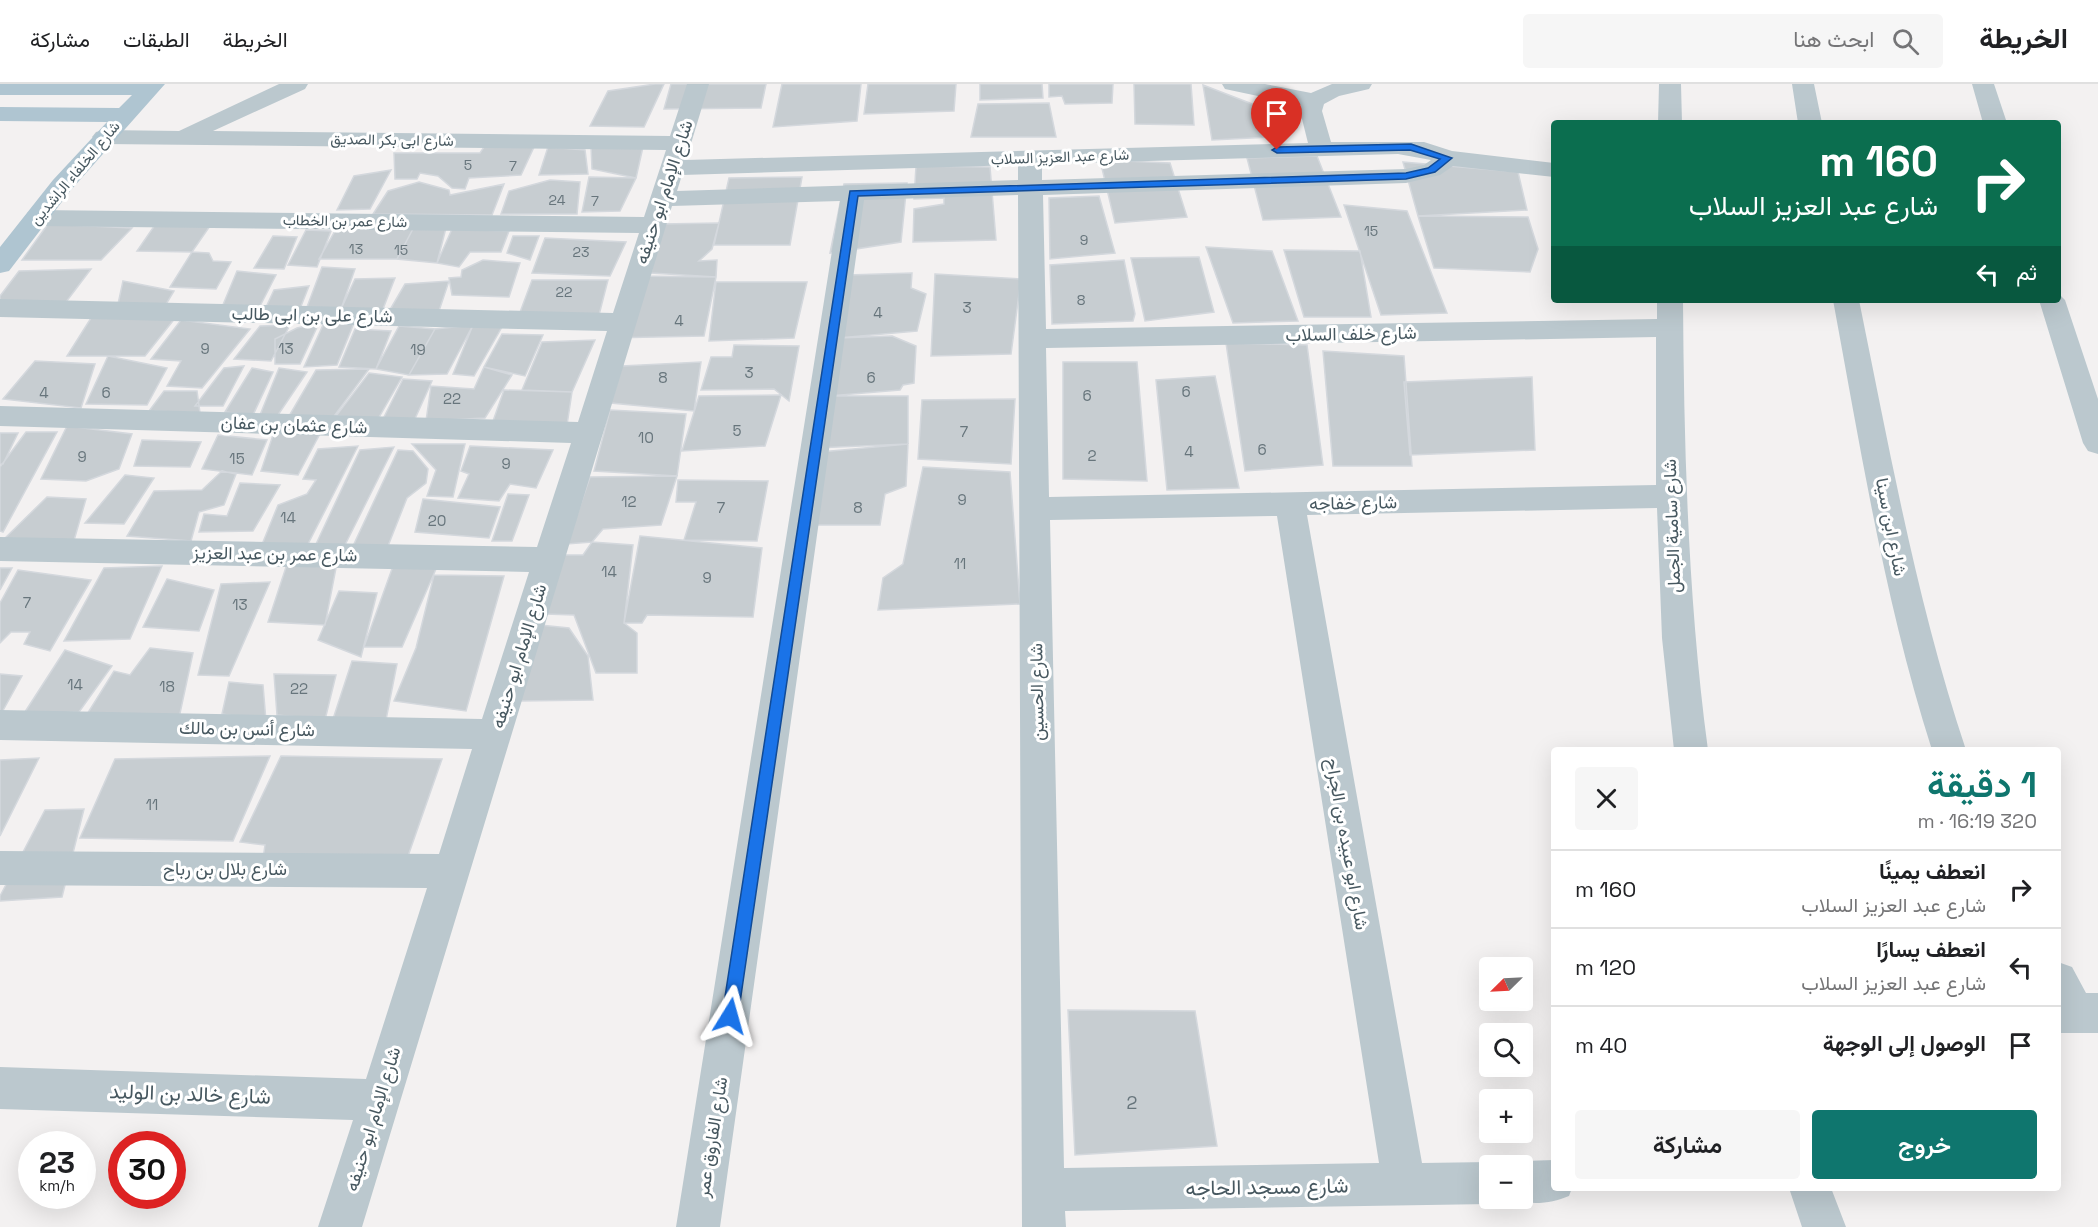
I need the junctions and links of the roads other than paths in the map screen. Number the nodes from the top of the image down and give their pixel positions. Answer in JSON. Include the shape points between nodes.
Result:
{"nodes":[{"id":1,"x":275,"y":84,"type":"edge"},
{"id":2,"x":297,"y":84,"type":"edge"},
{"id":3,"x":698,"y":84,"type":"edge"},
{"id":4,"x":1233,"y":84,"type":"edge"},
{"id":5,"x":1670,"y":84,"type":"edge"},
{"id":6,"x":1803,"y":84,"type":"edge"},
{"id":7,"x":1983,"y":84,"type":"edge"},
{"id":8,"x":1350,"y":85,"type":"edge"},
{"id":9,"x":152,"y":86,"type":"edge"},
{"id":10,"x":0,"y":88,"type":"edge"},
{"id":11,"x":259,"y":101,"type":"junction"},
{"id":12,"x":1314,"y":101,"type":"junction"},
{"id":13,"x":0,"y":114,"type":"edge"},
{"id":14,"x":124,"y":115,"type":"junction"},
{"id":15,"x":1670,"y":120,"type":"edge"},
{"id":16,"x":1809,"y":120,"type":"edge"},
{"id":17,"x":1994,"y":120,"type":"edge"},
{"id":18,"x":104,"y":137,"type":"junction"},
{"id":19,"x":181,"y":138,"type":"junction"},
{"id":20,"x":1322,"y":149,"type":"junction"},
{"id":21,"x":675,"y":156,"type":"junction"},
{"id":22,"x":1448,"y":158,"type":"junction"},
{"id":23,"x":1551,"y":170,"type":"edge"},
{"id":24,"x":1030,"y":173,"type":"junction"},
{"id":25,"x":853,"y":193,"type":"junction"},
{"id":26,"x":657,"y":212,"type":"junction"},
{"id":27,"x":37,"y":218,"type":"junction"},
{"id":28,"x":0,"y":265,"type":"edge"},
{"id":29,"x":1847,"y":303,"type":"edge"},
{"id":30,"x":2053,"y":303,"type":"edge"},
{"id":31,"x":0,"y":308,"type":"edge"},
{"id":32,"x":1670,"y":314,"type":"edge"},
{"id":33,"x":623,"y":322,"type":"junction"},
{"id":34,"x":1033,"y":339,"type":"junction"},
{"id":35,"x":0,"y":416,"type":"edge"},
{"id":36,"x":589,"y":433,"type":"junction"},
{"id":37,"x":2098,"y":443,"type":"edge"},
{"id":38,"x":1672,"y":496,"type":"junction"},
{"id":39,"x":1290,"y":504,"type":"junction"},
{"id":40,"x":1035,"y":509,"type":"junction"},
{"id":41,"x":0,"y":549,"type":"edge"},
{"id":42,"x":549,"y":560,"type":"junction"},
{"id":43,"x":0,"y":725,"type":"edge"},
{"id":44,"x":494,"y":734,"type":"junction"},
{"id":45,"x":1691,"y":747,"type":"edge"},
{"id":46,"x":1948,"y":747,"type":"edge"},
{"id":47,"x":0,"y":868,"type":"edge"},
{"id":48,"x":451,"y":871,"type":"junction"},
{"id":49,"x":0,"y":1088,"type":"edge"},
{"id":50,"x":379,"y":1100,"type":"junction"},
{"id":51,"x":1533,"y":1182,"type":"edge"},
{"id":52,"x":1551,"y":1182,"type":"edge"},
{"id":53,"x":1479,"y":1183,"type":"edge"},
{"id":54,"x":1404,"y":1184,"type":"junction"},
{"id":55,"x":1811,"y":1191,"type":"edge"},
{"id":56,"x":1044,"y":1209,"type":"edge"},
{"id":57,"x":340,"y":1227,"type":"edge"},
{"id":58,"x":698,"y":1227,"type":"edge"},
{"id":59,"x":1824,"y":1227,"type":"edge"}],
"edges":[{"from":1,"to":11,"type":"street"},
{"from":2,"to":11,"type":"street"},
{"from":3,"to":21,"type":"street","name":"شارع الإمام ابو حنيفه"},
{"from":4,"to":12,"type":"street"},
{"from":5,"to":15,"type":"street"},
{"from":6,"to":16,"type":"street"},
{"from":7,"to":17,"type":"street"},
{"from":8,"to":12,"type":"street"},
{"from":9,"to":10,"type":"main road"},
{"from":9,"to":14,"type":"main road","name":"شارع الخلفاء الراشدين"},
{"from":11,"to":19,"type":"street"},
{"from":12,"to":20,"type":"street","via":[[1311,111]]},
{"from":13,"to":14,"type":"main road"},
{"from":14,"to":18,"type":"main road","name":"شارع الخلفاء الراشدين"},
{"from":18,"to":19,"type":"street","name":"شارع ابى بكر الصديق"},
{"from":18,"to":27,"type":"main road","name":"شارع الخلفاء الراشدين"},
{"from":19,"to":21,"type":"street","name":"شارع ابى بكر الصديق"},
{"from":20,"to":22,"type":"street","name":"شارع عبد العزيز السلاب","via":[[1411,147]]},
{"from":20,"to":24,"type":"street","name":"شارع عبد العزيز السلاب"},
{"from":21,"to":24,"type":"street","name":"شارع عبد العزيز السلاب"},
{"from":21,"to":26,"type":"street","name":"شارع الإمام ابو حنيفه"},
{"from":22,"to":23,"type":"street","name":"شارع عبد العزيز السلاب"},
{"from":22,"to":24,"type":"street","name":"شارع عبد العزيز السلاب","via":[[1432,170],[1406,176]]},
{"from":24,"to":25,"type":"street","name":"شارع عبد العزيز السلاب"},
{"from":24,"to":34,"type":"street","name":"شارع الحسين"},
{"from":25,"to":26,"type":"street","name":"شارع عبد العزيز السلاب"},
{"from":25,"to":58,"type":"street","name":"شارع الفاروق عمر"},
{"from":26,"to":27,"type":"street","name":"شارع عمر بن الخطاب"},
{"from":26,"to":33,"type":"street","name":"شارع الإمام ابو حنيفه"},
{"from":27,"to":28,"type":"main road","name":"شارع الخلفاء الراشدين"},
{"from":29,"to":46,"type":"street","name":"شارع ابن سينا","via":[[1908,606],[1928,692]]},
{"from":30,"to":37,"type":"street"},
{"from":31,"to":33,"type":"street","name":"شارع على بن ابى طالب"},
{"from":32,"to":34,"type":"street","name":"شارع خلف السلاب"},
{"from":32,"to":38,"type":"street","name":"شارع سامية الجمل"},
{"from":33,"to":36,"type":"street","name":"شارع الإمام ابو حنيفه"},
{"from":34,"to":40,"type":"street","name":"شارع الحسين"},
{"from":35,"to":36,"type":"street","name":"شارع عثمان بن عفان"},
{"from":36,"to":42,"type":"street","name":"شارع الإمام ابو حنيفه"},
{"from":38,"to":39,"type":"street","name":"شارع خفاجه"},
{"from":38,"to":45,"type":"street","name":"شارع سامية الجمل","via":[[1678,653]]},
{"from":39,"to":40,"type":"street","name":"شارع خفاجه"},
{"from":39,"to":54,"type":"street","name":"شارع ابو عبيده بن الجراح"},
{"from":40,"to":56,"type":"street","name":"شارع الحسين"},
{"from":41,"to":42,"type":"street","name":"شارع عمر بن عبد العزيز"},
{"from":42,"to":44,"type":"street","name":"شارع الإمام ابو حنيفه"},
{"from":43,"to":44,"type":"street","name":"شارع أنس بن مالك"},
{"from":44,"to":48,"type":"street","name":"شارع الإمام ابو حنيفه"},
{"from":47,"to":48,"type":"street","name":"شارع بلال بن رباح"},
{"from":48,"to":50,"type":"street","name":"شارع الإمام ابو حنيفه"},
{"from":49,"to":50,"type":"street","name":"شارع خالد بن الوليد"},
{"from":50,"to":57,"type":"street","name":"شارع الإمام ابو حنيفه"},
{"from":51,"to":52,"type":"street"},
{"from":53,"to":54,"type":"street","name":"شارع مسجد الحاجه"},
{"from":54,"to":56,"type":"street","name":"شارع مسجد الحاجه"},
{"from":55,"to":59,"type":"street"}]}
